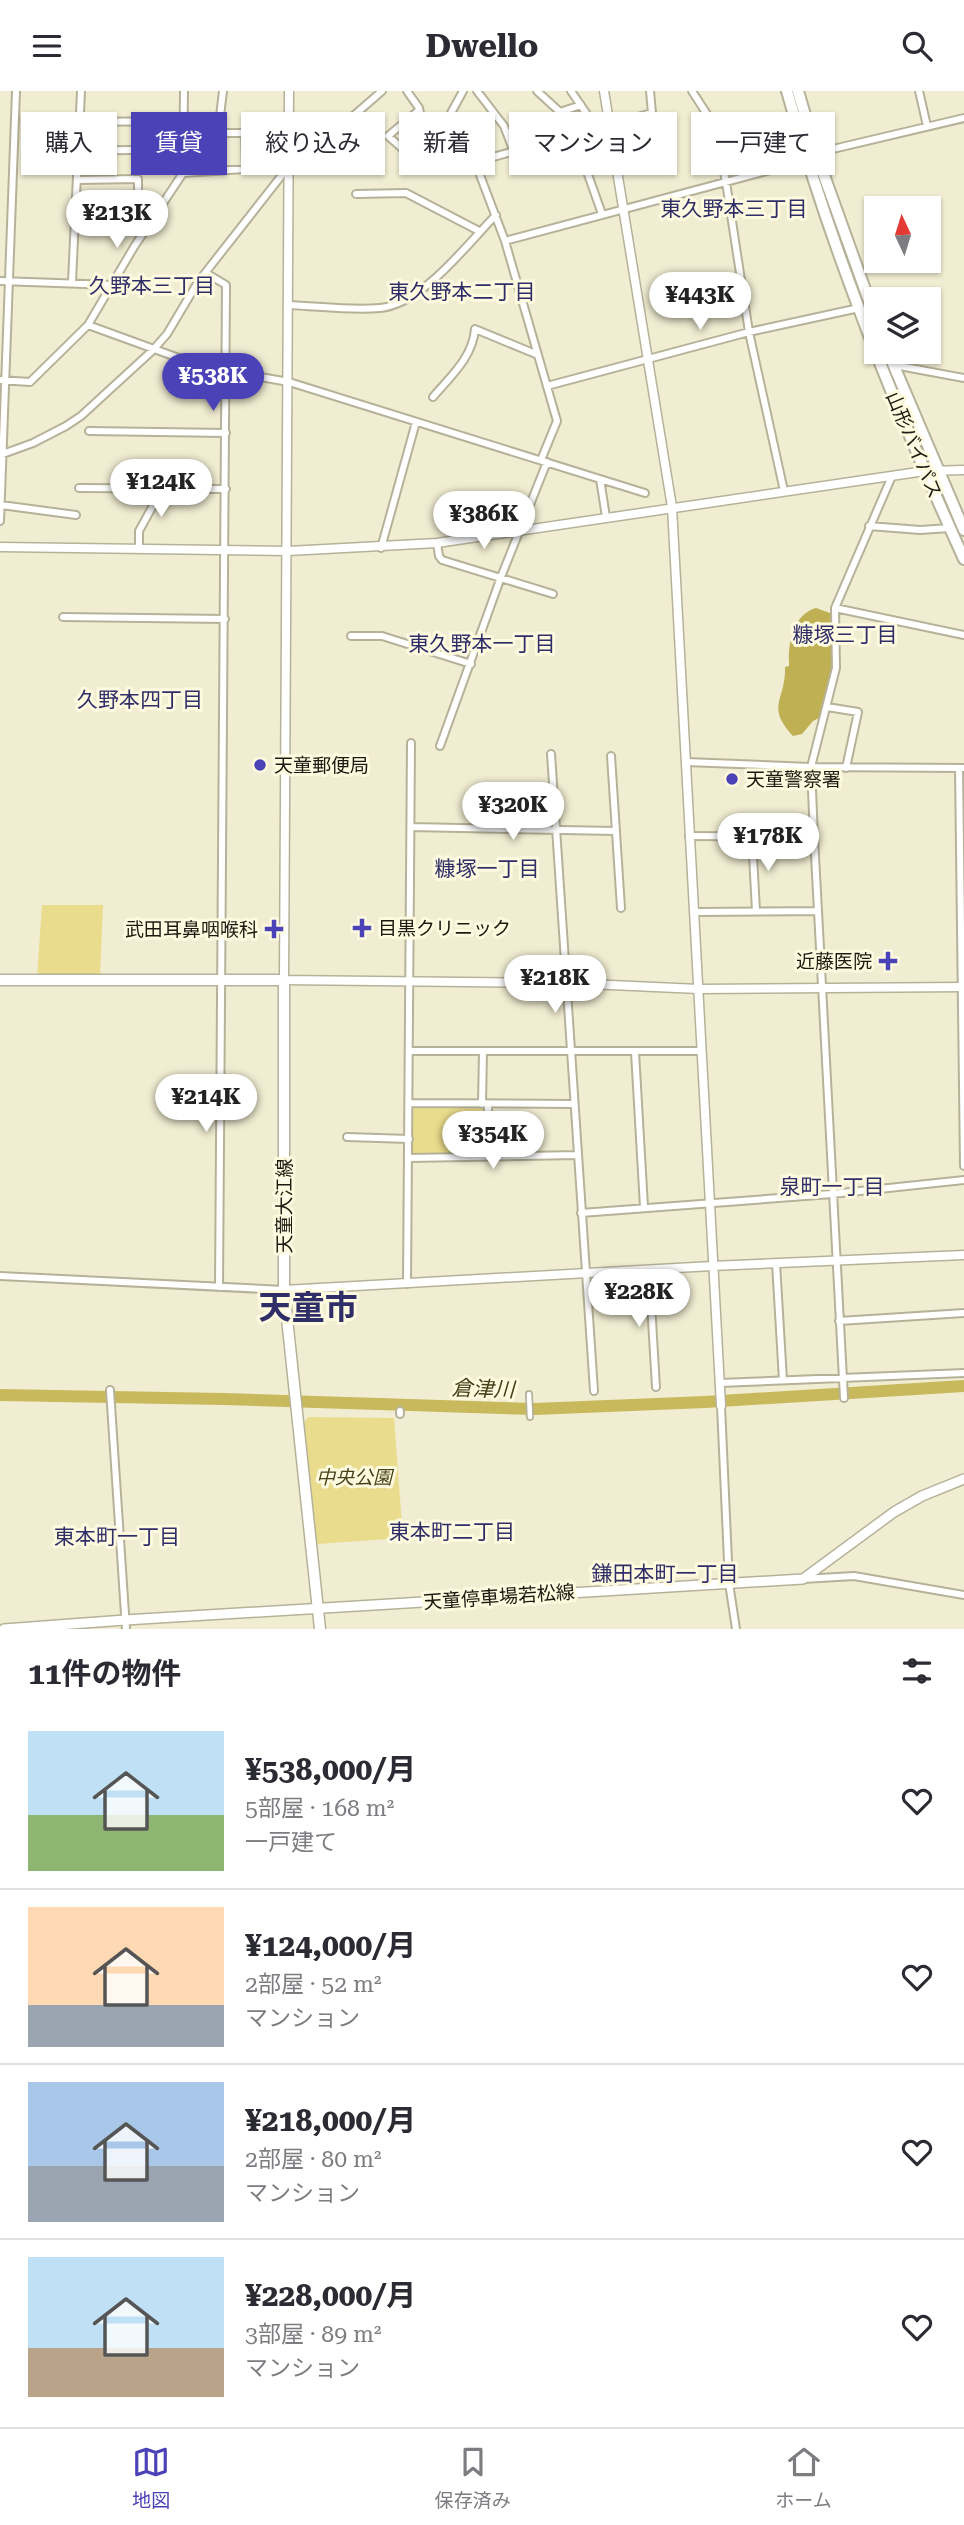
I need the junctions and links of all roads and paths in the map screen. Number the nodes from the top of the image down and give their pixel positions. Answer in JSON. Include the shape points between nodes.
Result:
{"nodes":[{"id":1,"x":16,"y":91,"type":"edge"},
{"id":2,"x":81,"y":91,"type":"edge"},
{"id":3,"x":184,"y":91,"type":"edge"},
{"id":4,"x":223,"y":91,"type":"edge"},
{"id":5,"x":289,"y":91,"type":"edge"},
{"id":6,"x":382,"y":91,"type":"edge"},
{"id":7,"x":407,"y":91,"type":"edge"},
{"id":8,"x":463,"y":91,"type":"edge"},
{"id":9,"x":477,"y":91,"type":"edge"},
{"id":10,"x":537,"y":91,"type":"edge"},
{"id":11,"x":572,"y":91,"type":"edge"},
{"id":12,"x":604,"y":91,"type":"edge"},
{"id":13,"x":650,"y":91,"type":"edge"},
{"id":14,"x":692,"y":91,"type":"edge"},
{"id":15,"x":787,"y":91,"type":"edge"},
{"id":16,"x":799,"y":91,"type":"edge"},
{"id":17,"x":919,"y":91,"type":"edge"},
{"id":18,"x":581,"y":105,"type":"junction"},
{"id":19,"x":418,"y":111,"type":"junction"},
{"id":20,"x":80,"y":112,"type":"edge"},
{"id":21,"x":184,"y":112,"type":"edge"},
{"id":22,"x":289,"y":112,"type":"edge"},
{"id":23,"x":358,"y":112,"type":"edge"},
{"id":24,"x":452,"y":112,"type":"edge"},
{"id":25,"x":586,"y":112,"type":"edge"},
{"id":26,"x":608,"y":112,"type":"edge"},
{"id":27,"x":652,"y":112,"type":"edge"},
{"id":28,"x":795,"y":112,"type":"edge"},
{"id":29,"x":803,"y":112,"type":"edge"},
{"id":30,"x":964,"y":118,"type":"edge"},
{"id":31,"x":927,"y":127,"type":"junction"},
{"id":32,"x":241,"y":133,"type":"edge"},
{"id":33,"x":509,"y":138,"type":"edge"},
{"id":34,"x":835,"y":150,"type":"edge"},
{"id":35,"x":77,"y":175,"type":"edge"},
{"id":36,"x":183,"y":175,"type":"edge"},
{"id":37,"x":282,"y":175,"type":"edge"},
{"id":38,"x":289,"y":175,"type":"edge"},
{"id":39,"x":480,"y":175,"type":"edge"},
{"id":40,"x":588,"y":175,"type":"edge"},
{"id":41,"x":618,"y":175,"type":"edge"},
{"id":42,"x":749,"y":175,"type":"edge"},
{"id":43,"x":818,"y":175,"type":"edge"},
{"id":44,"x":819,"y":175,"type":"edge"},
{"id":45,"x":77,"y":180,"type":"junction"},
{"id":46,"x":726,"y":182,"type":"junction"},
{"id":47,"x":356,"y":194,"type":"dead end"},
{"id":48,"x":138,"y":202,"type":"junction"},
{"id":49,"x":163,"y":202,"type":"junction"},
{"id":50,"x":76,"y":204,"type":"junction"},
{"id":51,"x":624,"y":208,"type":"junction"},
{"id":52,"x":602,"y":214,"type":"junction"},
{"id":53,"x":496,"y":215,"type":"junction"},
{"id":54,"x":479,"y":231,"type":"junction"},
{"id":55,"x":505,"y":241,"type":"junction"},
{"id":56,"x":206,"y":272,"type":"junction"},
{"id":57,"x":0,"y":281,"type":"edge"},
{"id":58,"x":9,"y":281,"type":"junction"},
{"id":59,"x":72,"y":282,"type":"junction"},
{"id":60,"x":113,"y":285,"type":"junction"},
{"id":61,"x":864,"y":290,"type":"edge"},
{"id":62,"x":288,"y":305,"type":"junction"},
{"id":63,"x":859,"y":308,"type":"junction"},
{"id":64,"x":88,"y":325,"type":"junction"},
{"id":65,"x":749,"y":333,"type":"junction"},
{"id":66,"x":153,"y":351,"type":"junction"},
{"id":67,"x":538,"y":355,"type":"junction"},
{"id":68,"x":648,"y":360,"type":"junction"},
{"id":69,"x":893,"y":365,"type":"joint"},
{"id":70,"x":226,"y":371,"type":"junction"},
{"id":71,"x":964,"y":378,"type":"edge"},
{"id":72,"x":3,"y":381,"type":"edge"},
{"id":73,"x":289,"y":382,"type":"junction"},
{"id":74,"x":547,"y":386,"type":"junction"},
{"id":75,"x":433,"y":397,"type":"dead end"},
{"id":76,"x":416,"y":422,"type":"junction"},
{"id":77,"x":89,"y":431,"type":"dead end"},
{"id":78,"x":226,"y":433,"type":"junction"},
{"id":79,"x":1,"y":454,"type":"edge"},
{"id":80,"x":544,"y":461,"type":"junction"},
{"id":81,"x":964,"y":470,"type":"edge"},
{"id":82,"x":925,"y":471,"type":"junction"},
{"id":83,"x":937,"y":471,"type":"junction"},
{"id":84,"x":892,"y":476,"type":"junction"},
{"id":85,"x":600,"y":479,"type":"junction"},
{"id":86,"x":79,"y":488,"type":"dead end"},
{"id":87,"x":155,"y":489,"type":"junction"},
{"id":88,"x":226,"y":489,"type":"junction"},
{"id":89,"x":784,"y":491,"type":"junction"},
{"id":90,"x":645,"y":493,"type":"dead end"},
{"id":91,"x":1,"y":505,"type":"edge"},
{"id":92,"x":672,"y":507,"type":"junction"},
{"id":93,"x":76,"y":515,"type":"dead end"},
{"id":94,"x":607,"y":517,"type":"junction"},
{"id":95,"x":0,"y":521,"type":"edge"},
{"id":96,"x":869,"y":526,"type":"junction"},
{"id":97,"x":950,"y":528,"type":"junction"},
{"id":98,"x":964,"y":530,"type":"edge"},
{"id":99,"x":520,"y":531,"type":"junction"},
{"id":100,"x":437,"y":543,"type":"junction"},
{"id":101,"x":0,"y":547,"type":"edge"},
{"id":102,"x":381,"y":548,"type":"junction"},
{"id":103,"x":139,"y":549,"type":"junction"},
{"id":104,"x":224,"y":550,"type":"junction"},
{"id":105,"x":288,"y":551,"type":"junction"},
{"id":106,"x":964,"y":559,"type":"edge"},
{"id":107,"x":501,"y":577,"type":"junction"},
{"id":108,"x":553,"y":594,"type":"dead end"},
{"id":109,"x":835,"y":608,"type":"junction"},
{"id":110,"x":63,"y":617,"type":"dead end"},
{"id":111,"x":225,"y":619,"type":"junction"},
{"id":112,"x":964,"y":635,"type":"edge"},
{"id":113,"x":351,"y":636,"type":"dead end"},
{"id":114,"x":471,"y":664,"type":"junction"},
{"id":115,"x":827,"y":707,"type":"junction"},
{"id":116,"x":411,"y":743,"type":"dead end"},
{"id":117,"x":440,"y":746,"type":"dead end"},
{"id":118,"x":551,"y":754,"type":"dead end"},
{"id":119,"x":611,"y":756,"type":"dead end"},
{"id":120,"x":686,"y":762,"type":"junction"},
{"id":121,"x":811,"y":767,"type":"junction"},
{"id":122,"x":846,"y":768,"type":"junction"},
{"id":123,"x":962,"y":768,"type":"edge"},
{"id":124,"x":411,"y":827,"type":"junction"},
{"id":125,"x":556,"y":829,"type":"junction"},
{"id":126,"x":616,"y":831,"type":"junction"},
{"id":127,"x":689,"y":836,"type":"junction"},
{"id":128,"x":752,"y":837,"type":"junction"},
{"id":129,"x":814,"y":837,"type":"junction"},
{"id":130,"x":621,"y":908,"type":"dead end"},
{"id":131,"x":756,"y":911,"type":"junction"},
{"id":132,"x":694,"y":912,"type":"junction"},
{"id":133,"x":818,"y":912,"type":"junction"},
{"id":134,"x":0,"y":981,"type":"edge"},
{"id":135,"x":221,"y":981,"type":"junction"},
{"id":136,"x":284,"y":981,"type":"junction"},
{"id":137,"x":410,"y":982,"type":"junction"},
{"id":138,"x":566,"y":983,"type":"junction"},
{"id":139,"x":821,"y":988,"type":"junction"},
{"id":140,"x":699,"y":989,"type":"junction"},
{"id":141,"x":963,"y":989,"type":"edge"},
{"id":142,"x":409,"y":1051,"type":"junction"},
{"id":143,"x":483,"y":1051,"type":"junction"},
{"id":144,"x":570,"y":1051,"type":"junction"},
{"id":145,"x":701,"y":1051,"type":"junction"},
{"id":146,"x":635,"y":1052,"type":"junction"},
{"id":147,"x":409,"y":1103,"type":"junction"},
{"id":148,"x":485,"y":1104,"type":"junction"},
{"id":149,"x":573,"y":1104,"type":"junction"},
{"id":150,"x":347,"y":1137,"type":"dead end"},
{"id":151,"x":409,"y":1139,"type":"junction"},
{"id":152,"x":578,"y":1155,"type":"junction"},
{"id":153,"x":488,"y":1157,"type":"junction"},
{"id":154,"x":408,"y":1158,"type":"junction"},
{"id":155,"x":964,"y":1166,"type":"edge"},
{"id":156,"x":964,"y":1180,"type":"edge"},
{"id":157,"x":832,"y":1194,"type":"junction"},
{"id":158,"x":709,"y":1202,"type":"junction"},
{"id":159,"x":644,"y":1207,"type":"junction"},
{"id":160,"x":581,"y":1213,"type":"junction"},
{"id":161,"x":964,"y":1255,"type":"edge"},
{"id":162,"x":836,"y":1261,"type":"junction"},
{"id":163,"x":776,"y":1263,"type":"junction"},
{"id":164,"x":712,"y":1266,"type":"junction"},
{"id":165,"x":649,"y":1270,"type":"junction"},
{"id":166,"x":586,"y":1274,"type":"junction"},
{"id":167,"x":0,"y":1276,"type":"edge"},
{"id":168,"x":407,"y":1284,"type":"junction"},
{"id":169,"x":219,"y":1287,"type":"junction"},
{"id":170,"x":284,"y":1290,"type":"junction"},
{"id":171,"x":964,"y":1313,"type":"edge"},
{"id":172,"x":839,"y":1321,"type":"junction"},
{"id":173,"x":964,"y":1373,"type":"edge"},
{"id":174,"x":783,"y":1380,"type":"junction"},
{"id":175,"x":843,"y":1380,"type":"junction"},
{"id":176,"x":719,"y":1385,"type":"junction"},
{"id":177,"x":656,"y":1387,"type":"dead end"},
{"id":178,"x":110,"y":1390,"type":"dead end"},
{"id":179,"x":594,"y":1391,"type":"dead end"},
{"id":180,"x":529,"y":1394,"type":"dead end"},
{"id":181,"x":844,"y":1398,"type":"dead end"},
{"id":182,"x":721,"y":1406,"type":"joint"},
{"id":183,"x":530,"y":1417,"type":"dead end"},
{"id":184,"x":964,"y":1479,"type":"edge"},
{"id":185,"x":803,"y":1579,"type":"junction"},
{"id":186,"x":729,"y":1583,"type":"junction"},
{"id":187,"x":964,"y":1595,"type":"edge"},
{"id":188,"x":317,"y":1608,"type":"junction"},
{"id":189,"x":126,"y":1624,"type":"edge"},
{"id":190,"x":4,"y":1629,"type":"edge"},
{"id":191,"x":320,"y":1629,"type":"edge"},
{"id":192,"x":736,"y":1629,"type":"edge"}],
"edges":[{"from":1,"to":58,"type":"street"},
{"from":2,"to":20,"type":"street"},
{"from":3,"to":21,"type":"street"},
{"from":4,"to":32,"type":"street","via":[[218,133]]},
{"from":5,"to":22,"type":"street"},
{"from":6,"to":23,"type":"street"},
{"from":7,"to":19,"type":"street"},
{"from":8,"to":24,"type":"street"},
{"from":9,"to":33,"type":"street"},
{"from":10,"to":18,"type":"street","via":[[560,112]]},
{"from":11,"to":18,"type":"street"},
{"from":12,"to":26,"type":"street"},
{"from":13,"to":27,"type":"street"},
{"from":14,"to":46,"type":"street","via":[[714,125]]},
{"from":15,"to":28,"type":"highway","name":"山形バイパス"},
{"from":16,"to":29,"type":"highway","name":"山形バイパス"},
{"from":17,"to":31,"type":"street"},
{"from":18,"to":25,"type":"street"},
{"from":19,"to":19,"type":"street","via":[[426,143],[411,156],[388,136]]},
{"from":30,"to":31,"type":"street"},
{"from":31,"to":34,"type":"street"},
{"from":35,"to":45,"type":"street"},
{"from":36,"to":49,"type":"street"},
{"from":37,"to":56,"type":"street"},
{"from":38,"to":62,"type":"street"},
{"from":39,"to":53,"type":"street"},
{"from":40,"to":52,"type":"street"},
{"from":41,"to":51,"type":"street"},
{"from":42,"to":46,"type":"street"},
{"from":43,"to":63,"type":"highway","name":"山形バイパス"},
{"from":44,"to":61,"type":"highway","name":"山形バイパス"},
{"from":45,"to":48,"type":"street","via":[[138,179]]},
{"from":45,"to":50,"type":"street"},
{"from":46,"to":51,"type":"street"},
{"from":46,"to":65,"type":"street"},
{"from":47,"to":54,"type":"street","via":[[406,193]]},
{"from":48,"to":49,"type":"street"},
{"from":48,"to":50,"type":"street"},
{"from":49,"to":60,"type":"street"},
{"from":50,"to":59,"type":"street"},
{"from":51,"to":52,"type":"street"},
{"from":51,"to":68,"type":"street"},
{"from":52,"to":55,"type":"street"},
{"from":53,"to":54,"type":"street"},
{"from":53,"to":55,"type":"street"},
{"from":54,"to":62,"type":"street","via":[[433,279],[401,301],[382,308]]},
{"from":55,"to":67,"type":"street"},
{"from":56,"to":66,"type":"street"},
{"from":56,"to":70,"type":"street","via":[[226,285]]},
{"from":57,"to":58,"type":"street"},
{"from":58,"to":59,"type":"street"},
{"from":58,"to":72,"type":"street"},
{"from":59,"to":60,"type":"street"},
{"from":60,"to":64,"type":"street"},
{"from":62,"to":73,"type":"street"},
{"from":63,"to":65,"type":"street"},
{"from":63,"to":82,"type":"highway","name":"山形バイパス"},
{"from":64,"to":66,"type":"street"},
{"from":64,"to":72,"type":"street","via":[[30,382]]},
{"from":65,"to":68,"type":"street"},
{"from":65,"to":89,"type":"street"},
{"from":66,"to":70,"type":"street"},
{"from":66,"to":79,"type":"street","via":[[81,416],[33,443]]},
{"from":67,"to":74,"type":"street"},
{"from":67,"to":75,"type":"street","via":[[475,330],[469,352]]},
{"from":68,"to":74,"type":"street"},
{"from":68,"to":92,"type":"street"},
{"from":69,"to":71,"type":"street"},
{"from":69,"to":83,"type":"highway","name":"山形バイパス"},
{"from":70,"to":73,"type":"street"},
{"from":70,"to":78,"type":"street"},
{"from":72,"to":79,"type":"street"},
{"from":73,"to":76,"type":"street"},
{"from":73,"to":105,"type":"street"},
{"from":74,"to":80,"type":"street","via":[[557,422]]},
{"from":76,"to":80,"type":"street"},
{"from":76,"to":102,"type":"street"},
{"from":77,"to":78,"type":"street"},
{"from":78,"to":88,"type":"street"},
{"from":79,"to":91,"type":"street"},
{"from":80,"to":85,"type":"street"},
{"from":80,"to":99,"type":"street"},
{"from":81,"to":83,"type":"street"},
{"from":82,"to":83,"type":"street"},
{"from":82,"to":84,"type":"street"},
{"from":82,"to":97,"type":"highway","name":"山形バイパス"},
{"from":83,"to":98,"type":"highway","name":"山形バイパス"},
{"from":84,"to":89,"type":"street"},
{"from":84,"to":96,"type":"street"},
{"from":85,"to":90,"type":"street"},
{"from":85,"to":94,"type":"street"},
{"from":86,"to":87,"type":"street"},
{"from":87,"to":88,"type":"street"},
{"from":87,"to":103,"type":"street","via":[[155,502],[139,531]]},
{"from":88,"to":104,"type":"street"},
{"from":89,"to":92,"type":"street"},
{"from":91,"to":93,"type":"street"},
{"from":91,"to":95,"type":"street"},
{"from":92,"to":94,"type":"street"},
{"from":92,"to":120,"type":"street"},
{"from":94,"to":99,"type":"street"},
{"from":96,"to":97,"type":"street"},
{"from":96,"to":109,"type":"street"},
{"from":97,"to":106,"type":"highway","name":"山形バイパス"},
{"from":99,"to":100,"type":"street"},
{"from":99,"to":107,"type":"street"},
{"from":100,"to":102,"type":"street"},
{"from":100,"to":107,"type":"street","via":[[442,560]]},
{"from":101,"to":103,"type":"street"},
{"from":102,"to":105,"type":"street"},
{"from":103,"to":104,"type":"street"},
{"from":104,"to":105,"type":"street"},
{"from":104,"to":111,"type":"street"},
{"from":105,"to":136,"type":"street"},
{"from":107,"to":108,"type":"street"},
{"from":107,"to":114,"type":"street"},
{"from":109,"to":112,"type":"street"},
{"from":109,"to":115,"type":"street","via":[[838,655]]},
{"from":110,"to":111,"type":"street"},
{"from":111,"to":135,"type":"street"},
{"from":113,"to":114,"type":"street","via":[[382,636]]},
{"from":114,"to":117,"type":"street"},
{"from":115,"to":121,"type":"street"},
{"from":115,"to":122,"type":"street","via":[[858,712]]},
{"from":116,"to":124,"type":"street"},
{"from":118,"to":125,"type":"street"},
{"from":119,"to":126,"type":"street"},
{"from":120,"to":121,"type":"street"},
{"from":120,"to":127,"type":"street"},
{"from":121,"to":122,"type":"street"},
{"from":121,"to":129,"type":"street"},
{"from":122,"to":123,"type":"street"},
{"from":123,"to":141,"type":"street"},
{"from":124,"to":125,"type":"street"},
{"from":124,"to":137,"type":"street"},
{"from":125,"to":126,"type":"street"},
{"from":125,"to":138,"type":"street"},
{"from":126,"to":130,"type":"street"},
{"from":127,"to":128,"type":"street"},
{"from":127,"to":132,"type":"street"},
{"from":128,"to":129,"type":"street"},
{"from":128,"to":131,"type":"street"},
{"from":129,"to":133,"type":"street"},
{"from":131,"to":132,"type":"street"},
{"from":131,"to":133,"type":"street"},
{"from":132,"to":140,"type":"street"},
{"from":133,"to":139,"type":"street"},
{"from":134,"to":135,"type":"main road"},
{"from":135,"to":136,"type":"main road"},
{"from":135,"to":169,"type":"street"},
{"from":136,"to":137,"type":"street"},
{"from":136,"to":170,"type":"main road","name":"天童大江線"},
{"from":137,"to":138,"type":"street"},
{"from":137,"to":142,"type":"street"},
{"from":138,"to":140,"type":"street"},
{"from":138,"to":144,"type":"street"},
{"from":139,"to":140,"type":"street"},
{"from":139,"to":141,"type":"street"},
{"from":139,"to":157,"type":"street"},
{"from":140,"to":145,"type":"street"},
{"from":141,"to":155,"type":"street"},
{"from":142,"to":143,"type":"street"},
{"from":142,"to":147,"type":"street"},
{"from":143,"to":144,"type":"street"},
{"from":143,"to":148,"type":"street"},
{"from":144,"to":146,"type":"street"},
{"from":144,"to":149,"type":"street"},
{"from":145,"to":146,"type":"street"},
{"from":145,"to":158,"type":"street"},
{"from":146,"to":159,"type":"street"},
{"from":147,"to":148,"type":"street"},
{"from":147,"to":151,"type":"street"},
{"from":148,"to":149,"type":"street"},
{"from":148,"to":153,"type":"street"},
{"from":149,"to":152,"type":"street"},
{"from":150,"to":151,"type":"street"},
{"from":151,"to":154,"type":"street"},
{"from":152,"to":153,"type":"street"},
{"from":152,"to":160,"type":"street"},
{"from":153,"to":154,"type":"street"},
{"from":154,"to":168,"type":"street"},
{"from":156,"to":157,"type":"street"},
{"from":157,"to":158,"type":"street"},
{"from":157,"to":162,"type":"street"},
{"from":158,"to":159,"type":"street"},
{"from":158,"to":164,"type":"street"},
{"from":159,"to":160,"type":"street"},
{"from":160,"to":166,"type":"street"},
{"from":161,"to":162,"type":"street"},
{"from":162,"to":163,"type":"street"},
{"from":162,"to":172,"type":"street"},
{"from":163,"to":164,"type":"street"},
{"from":163,"to":174,"type":"street"},
{"from":164,"to":165,"type":"street"},
{"from":164,"to":176,"type":"street"},
{"from":165,"to":166,"type":"street"},
{"from":165,"to":177,"type":"street"},
{"from":166,"to":168,"type":"street"},
{"from":166,"to":179,"type":"street"},
{"from":167,"to":169,"type":"street"},
{"from":168,"to":170,"type":"street"},
{"from":169,"to":170,"type":"street"},
{"from":170,"to":188,"type":"main road","name":"天童大江線"},
{"from":171,"to":172,"type":"street"},
{"from":172,"to":175,"type":"street"},
{"from":173,"to":175,"type":"street"},
{"from":174,"to":175,"type":"street"},
{"from":174,"to":176,"type":"street"},
{"from":175,"to":181,"type":"street"},
{"from":176,"to":182,"type":"street"},
{"from":178,"to":189,"type":"street"},
{"from":180,"to":183,"type":"street"},
{"from":182,"to":186,"type":"street"},
{"from":184,"to":185,"type":"main road","via":[[894,1512]]},
{"from":185,"to":186,"type":"main road","name":"天童停車場若松線"},
{"from":185,"to":187,"type":"street","via":[[854,1576]]},
{"from":186,"to":188,"type":"main road","name":"天童停車場若松線"},
{"from":186,"to":192,"type":"street"},
{"from":188,"to":189,"type":"main road","name":"天童停車場若松線"},
{"from":188,"to":191,"type":"main road","name":"天童大江線"},
{"from":189,"to":190,"type":"main road","name":"天童停車場若松線"}]}
